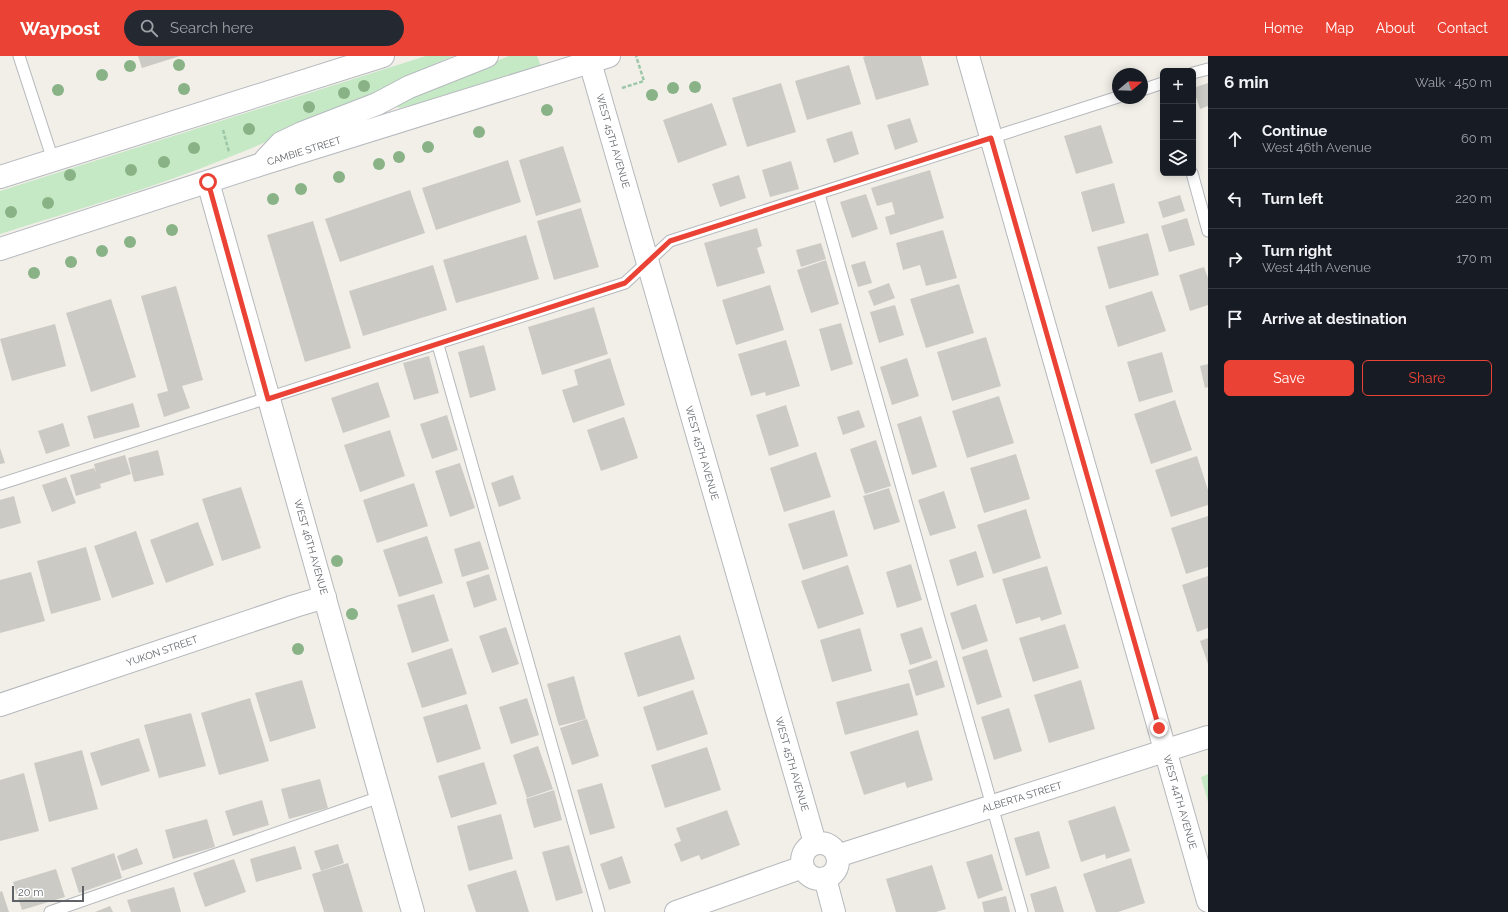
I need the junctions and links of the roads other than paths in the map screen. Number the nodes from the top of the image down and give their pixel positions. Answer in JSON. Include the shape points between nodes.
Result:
{"nodes":[{"id":1,"x":19,"y":56,"type":"edge"},
{"id":2,"x":383,"y":56,"type":"edge"},
{"id":3,"x":487,"y":56,"type":"edge"},
{"id":4,"x":968,"y":56,"type":"edge"},
{"id":5,"x":599,"y":59,"type":"edge"},
{"id":6,"x":1208,"y":68,"type":"edge"},
{"id":7,"x":1196,"y":72,"type":"edge"},
{"id":8,"x":1160,"y":84,"type":"edge"},
{"id":9,"x":1148,"y":88,"type":"edge"},
{"id":10,"x":1112,"y":99,"type":"edge"},
{"id":11,"x":991,"y":138,"type":"junction"},
{"id":12,"x":53,"y":160,"type":"junction"},
{"id":13,"x":262,"y":164,"type":"junction"},
{"id":14,"x":1193,"y":176,"type":"edge"},
{"id":15,"x":0,"y":177,"type":"edge"},
{"id":16,"x":208,"y":182,"type":"junction"},
{"id":17,"x":819,"y":194,"type":"junction"},
{"id":18,"x":1208,"y":232,"type":"edge"},
{"id":19,"x":0,"y":249,"type":"edge"},
{"id":20,"x":647,"y":262,"type":"junction"},
{"id":21,"x":438,"y":345,"type":"junction"},
{"id":22,"x":268,"y":399,"type":"junction"},
{"id":23,"x":0,"y":484,"type":"edge"},
{"id":24,"x":325,"y":597,"type":"junction"},
{"id":25,"x":0,"y":705,"type":"edge"},
{"id":26,"x":1208,"y":737,"type":"edge"},
{"id":27,"x":1166,"y":752,"type":"junction"},
{"id":28,"x":380,"y":797,"type":"junction"},
{"id":29,"x":993,"y":806,"type":"junction"},
{"id":30,"x":815,"y":843,"type":"junction"},
{"id":31,"x":837,"y":856,"type":"junction"},
{"id":32,"x":803,"y":867,"type":"junction"},
{"id":33,"x":824,"y":878,"type":"junction"},
{"id":34,"x":1208,"y":901,"type":"edge"},
{"id":35,"x":50,"y":912,"type":"edge"},
{"id":36,"x":413,"y":912,"type":"edge"},
{"id":37,"x":599,"y":912,"type":"edge"},
{"id":38,"x":676,"y":912,"type":"edge"},
{"id":39,"x":834,"y":912,"type":"edge"},
{"id":40,"x":1022,"y":912,"type":"edge"}],
"edges":[{"from":1,"to":12,"type":"lane"},
{"from":2,"to":12,"type":"street"},
{"from":3,"to":13,"type":"street","via":[[409,87],[377,104],[302,132],[281,143]]},
{"from":4,"to":11,"type":"street","name":"WEST 44TH AVENUE"},
{"from":5,"to":13,"type":"street","name":"CAMBIE STREET"},
{"from":5,"to":20,"type":"street","name":"WEST 45TH AVENUE"},
{"from":6,"to":7,"type":"lane"},
{"from":8,"to":9,"type":"lane"},
{"from":10,"to":11,"type":"lane"},
{"from":11,"to":17,"type":"lane"},
{"from":11,"to":27,"type":"street","name":"WEST 44TH AVENUE"},
{"from":12,"to":15,"type":"street"},
{"from":13,"to":16,"type":"street","name":"CAMBIE STREET"},
{"from":14,"to":18,"type":"lane"},
{"from":16,"to":19,"type":"street","name":"CAMBIE STREET"},
{"from":16,"to":22,"type":"street","name":"WEST 46TH AVENUE"},
{"from":17,"to":20,"type":"lane","via":[[670,241]]},
{"from":17,"to":29,"type":"lane"},
{"from":20,"to":21,"type":"lane","via":[[625,283]]},
{"from":20,"to":30,"type":"street","name":"WEST 45TH AVENUE"},
{"from":21,"to":22,"type":"lane"},
{"from":21,"to":37,"type":"lane"},
{"from":22,"to":23,"type":"lane"},
{"from":22,"to":24,"type":"street","name":"WEST 46TH AVENUE"},
{"from":24,"to":25,"type":"street","name":"YUKON STREET"},
{"from":24,"to":28,"type":"street","name":"WEST 46TH AVENUE"},
{"from":26,"to":27,"type":"street","name":"ALBERTA STREET"},
{"from":27,"to":29,"type":"street","name":"ALBERTA STREET"},
{"from":27,"to":34,"type":"street","name":"WEST 44TH AVENUE"},
{"from":28,"to":35,"type":"lane"},
{"from":28,"to":36,"type":"street","name":"WEST 46TH AVENUE"},
{"from":29,"to":31,"type":"street","name":"ALBERTA STREET"},
{"from":29,"to":40,"type":"lane"},
{"from":30,"to":31,"type":"street","via":[[826,844]]},
{"from":30,"to":32,"type":"street","via":[[802,855]]},
{"from":31,"to":33,"type":"street","via":[[834,872]]},
{"from":32,"to":33,"type":"street","via":[[814,878]]},
{"from":32,"to":38,"type":"street"},
{"from":33,"to":39,"type":"street"}]}
